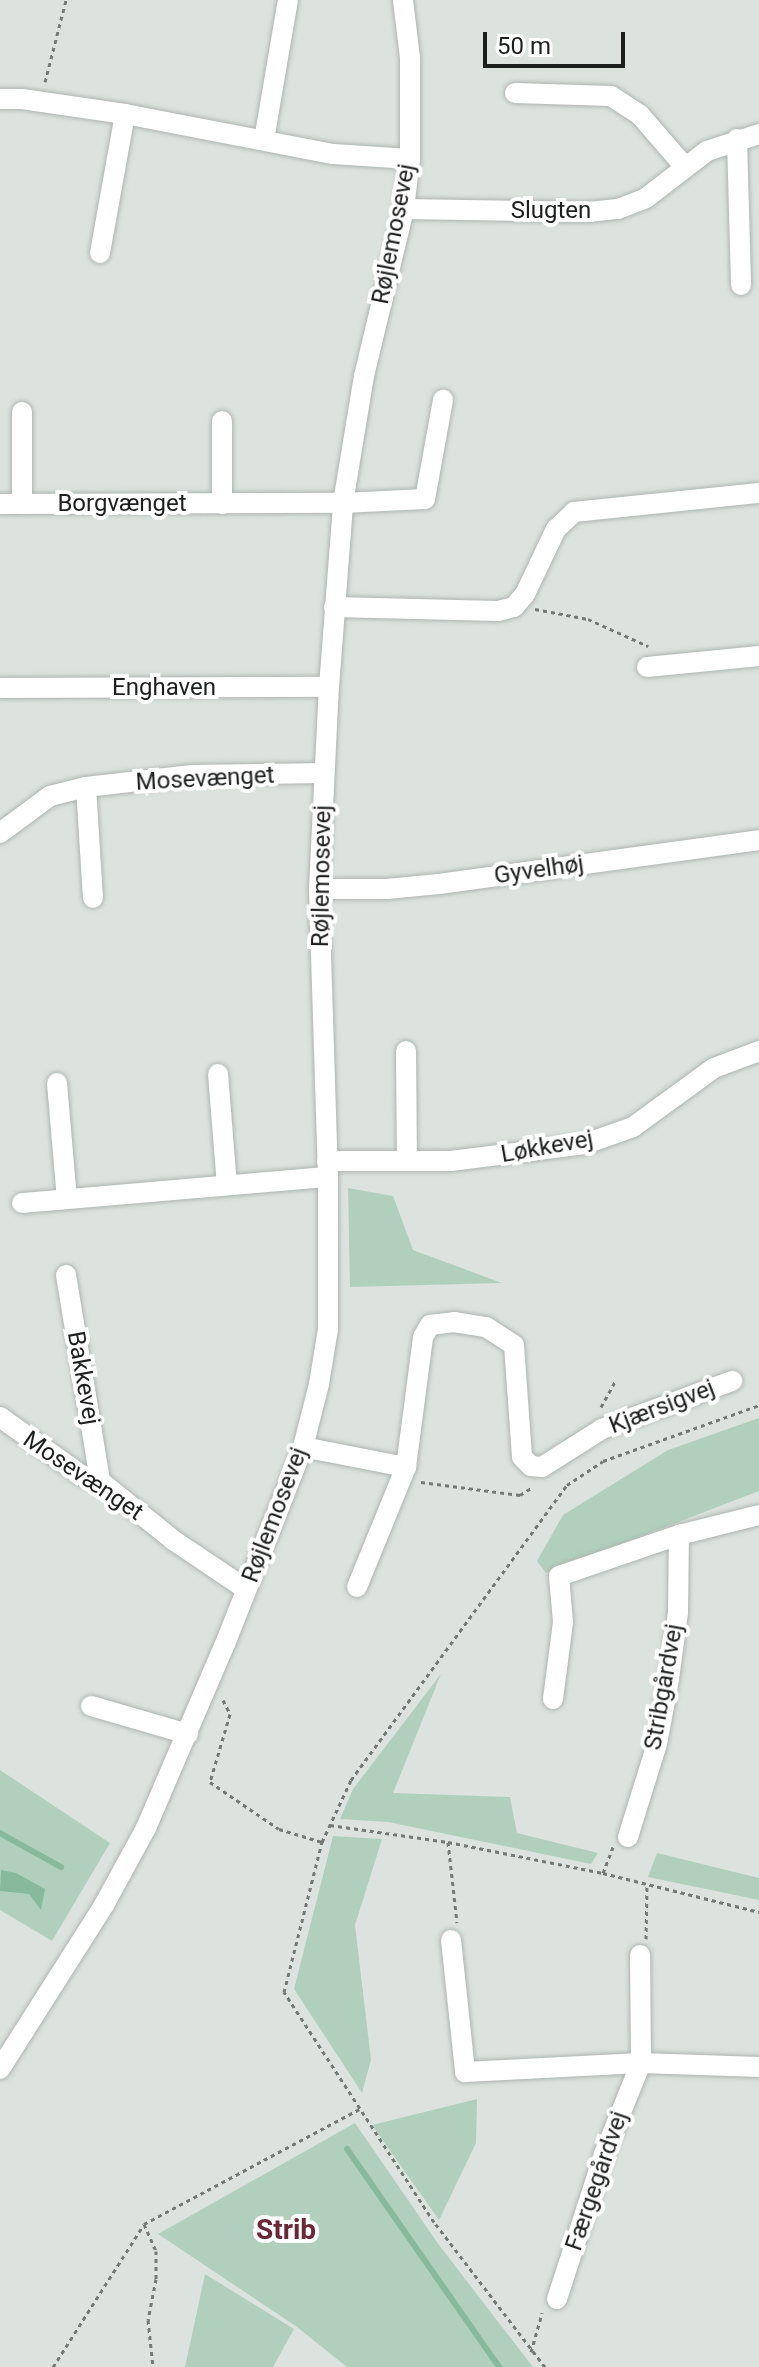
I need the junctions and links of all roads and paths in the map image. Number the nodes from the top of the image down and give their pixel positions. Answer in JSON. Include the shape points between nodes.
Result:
{"nodes":[{"id":1,"x":66,"y":0,"type":"edge"},
{"id":2,"x":288,"y":0,"type":"edge"},
{"id":3,"x":403,"y":0,"type":"edge"},
{"id":4,"x":515,"y":93,"type":"dead end"},
{"id":5,"x":0,"y":99,"type":"edge"},
{"id":6,"x":40,"y":102,"type":"junction"},
{"id":7,"x":125,"y":114,"type":"junction"},
{"id":8,"x":759,"y":134,"type":"edge"},
{"id":9,"x":737,"y":139,"type":"junction"},
{"id":10,"x":264,"y":140,"type":"junction"},
{"id":11,"x":410,"y":159,"type":"junction"},
{"id":12,"x":685,"y":167,"type":"junction"},
{"id":13,"x":404,"y":209,"type":"junction"},
{"id":14,"x":100,"y":253,"type":"dead end"},
{"id":15,"x":741,"y":285,"type":"dead end"},
{"id":16,"x":443,"y":400,"type":"dead end"},
{"id":17,"x":22,"y":412,"type":"dead end"},
{"id":18,"x":222,"y":421,"type":"dead end"},
{"id":19,"x":759,"y":493,"type":"edge"},
{"id":20,"x":343,"y":503,"type":"junction"},
{"id":21,"x":0,"y":504,"type":"edge"},
{"id":22,"x":22,"y":504,"type":"junction"},
{"id":23,"x":222,"y":504,"type":"junction"},
{"id":24,"x":522,"y":599,"type":"junction"},
{"id":25,"x":334,"y":607,"type":"junction"},
{"id":26,"x":759,"y":656,"type":"edge"},
{"id":27,"x":672,"y":665,"type":"junction"},
{"id":28,"x":647,"y":667,"type":"dead end"},
{"id":29,"x":329,"y":687,"type":"junction"},
{"id":30,"x":0,"y":688,"type":"edge"},
{"id":31,"x":324,"y":773,"type":"junction"},
{"id":32,"x":86,"y":787,"type":"junction"},
{"id":33,"x":0,"y":833,"type":"edge"},
{"id":34,"x":759,"y":840,"type":"edge"},
{"id":35,"x":319,"y":889,"type":"junction"},
{"id":36,"x":93,"y":898,"type":"dead end"},
{"id":37,"x":406,"y":1051,"type":"dead end"},
{"id":38,"x":759,"y":1051,"type":"edge"},
{"id":39,"x":218,"y":1074,"type":"dead end"},
{"id":40,"x":57,"y":1083,"type":"dead end"},
{"id":41,"x":407,"y":1160,"type":"junction"},
{"id":42,"x":328,"y":1169,"type":"junction"},
{"id":43,"x":227,"y":1185,"type":"junction"},
{"id":44,"x":67,"y":1199,"type":"junction"},
{"id":45,"x":22,"y":1203,"type":"dead end"},
{"id":46,"x":66,"y":1275,"type":"dead end"},
{"id":47,"x":732,"y":1381,"type":"dead end"},
{"id":48,"x":759,"y":1405,"type":"edge"},
{"id":49,"x":0,"y":1417,"type":"edge"},
{"id":50,"x":303,"y":1447,"type":"junction"},
{"id":51,"x":406,"y":1467,"type":"junction"},
{"id":52,"x":100,"y":1481,"type":"junction"},
{"id":53,"x":759,"y":1515,"type":"edge"},
{"id":54,"x":679,"y":1535,"type":"junction"},
{"id":55,"x":357,"y":1587,"type":"dead end"},
{"id":56,"x":246,"y":1589,"type":"junction"},
{"id":57,"x":207,"y":1689,"type":"junction"},
{"id":58,"x":553,"y":1699,"type":"dead end"},
{"id":59,"x":91,"y":1706,"type":"dead end"},
{"id":60,"x":188,"y":1734,"type":"junction"},
{"id":61,"x":330,"y":1825,"type":"junction"},
{"id":62,"x":628,"y":1837,"type":"joint"},
{"id":63,"x":322,"y":1842,"type":"junction"},
{"id":64,"x":448,"y":1842,"type":"junction"},
{"id":65,"x":603,"y":1873,"type":"junction"},
{"id":66,"x":647,"y":1884,"type":"junction"},
{"id":67,"x":759,"y":1912,"type":"edge"},
{"id":68,"x":451,"y":1940,"type":"joint"},
{"id":69,"x":640,"y":1955,"type":"joint"},
{"id":70,"x":641,"y":2063,"type":"junction"},
{"id":71,"x":759,"y":2067,"type":"edge"},
{"id":72,"x":0,"y":2069,"type":"edge"},
{"id":73,"x":359,"y":2109,"type":"junction"},
{"id":74,"x":144,"y":2224,"type":"junction"},
{"id":75,"x":557,"y":2299,"type":"joint"},
{"id":76,"x":531,"y":2352,"type":"junction"},
{"id":77,"x":53,"y":2367,"type":"edge"},
{"id":78,"x":153,"y":2367,"type":"edge"},
{"id":79,"x":545,"y":2367,"type":"edge"}],
"edges":[{"from":1,"to":6,"type":"path"},
{"from":2,"to":10,"type":"street"},
{"from":3,"to":11,"type":"street","name":"Røjlemosevej","via":[[410,58]]},
{"from":4,"to":12,"type":"street","via":[[611,96],[640,115]]},
{"from":5,"to":6,"type":"street"},
{"from":6,"to":7,"type":"street"},
{"from":7,"to":10,"type":"street"},
{"from":7,"to":14,"type":"street"},
{"from":8,"to":9,"type":"street","name":"Slugten"},
{"from":9,"to":12,"type":"street","name":"Slugten"},
{"from":9,"to":15,"type":"street"},
{"from":10,"to":11,"type":"street","via":[[333,154]]},
{"from":11,"to":13,"type":"street","name":"Røjlemosevej"},
{"from":12,"to":13,"type":"street","name":"Slugten","via":[[646,198],[618,209]]},
{"from":13,"to":20,"type":"street","name":"Røjlemosevej","via":[[364,376]]},
{"from":16,"to":20,"type":"street","name":"Borgvænget","via":[[425,499]]},
{"from":17,"to":22,"type":"street","name":"Borgvænget"},
{"from":18,"to":23,"type":"street","name":"Borgvænget"},
{"from":19,"to":24,"type":"street","via":[[574,512],[556,529]]},
{"from":20,"to":23,"type":"street","name":"Borgvænget"},
{"from":20,"to":25,"type":"street","name":"Røjlemosevej"},
{"from":21,"to":22,"type":"street","name":"Borgvænget"},
{"from":22,"to":23,"type":"street","name":"Borgvænget"},
{"from":24,"to":25,"type":"street","via":[[498,611]]},
{"from":24,"to":27,"type":"path","via":[[538,611],[588,619],[665,654]]},
{"from":25,"to":29,"type":"street","name":"Røjlemosevej"},
{"from":26,"to":27,"type":"street"},
{"from":27,"to":28,"type":"street"},
{"from":29,"to":30,"type":"street","name":"Enghaven"},
{"from":29,"to":31,"type":"street","name":"Røjlemosevej"},
{"from":31,"to":32,"type":"street","name":"Mosevænget","via":[[192,775]]},
{"from":31,"to":35,"type":"street","name":"Røjlemosevej"},
{"from":32,"to":33,"type":"street","name":"Mosevænget","via":[[50,796]]},
{"from":32,"to":36,"type":"street"},
{"from":34,"to":35,"type":"street","name":"Gyvelhøj","via":[[439,884]]},
{"from":35,"to":42,"type":"street","name":"Røjlemosevej"},
{"from":37,"to":41,"type":"street"},
{"from":38,"to":41,"type":"street","name":"Løkkevej","via":[[714,1068],[633,1127],[585,1144],[451,1161]]},
{"from":39,"to":43,"type":"street"},
{"from":40,"to":44,"type":"street"},
{"from":41,"to":42,"type":"street","name":"Løkkevej"},
{"from":42,"to":43,"type":"street","name":"Løkkevej"},
{"from":42,"to":50,"type":"street","name":"Røjlemosevej","via":[[328,1329]]},
{"from":43,"to":44,"type":"street","name":"Løkkevej"},
{"from":44,"to":45,"type":"street","name":"Løkkevej"},
{"from":46,"to":52,"type":"street","name":"Bakkevej"},
{"from":47,"to":51,"type":"street","name":"Kjærsigvej","via":[[602,1429],[542,1467],[531,1466],[522,1457],[514,1345],[486,1327],[430,1325],[423,1337]]},
{"from":48,"to":61,"type":"path","via":[[603,1461],[567,1485],[351,1780]]},
{"from":49,"to":52,"type":"street","name":"Mosevænget","via":[[81,1475]]},
{"from":50,"to":51,"type":"street"},
{"from":50,"to":56,"type":"street","name":"Røjlemosevej"},
{"from":51,"to":55,"type":"street","name":"Kjærsigvej"},
{"from":52,"to":56,"type":"street","name":"Mosevænget","via":[[173,1540]]},
{"from":53,"to":54,"type":"street"},
{"from":54,"to":58,"type":"street","via":[[559,1576],[563,1622]]},
{"from":54,"to":62,"type":"street","name":"Stribgårdvej","via":[[678,1612],[669,1679],[657,1744]]},
{"from":56,"to":57,"type":"street","name":"Røjlemosevej"},
{"from":57,"to":60,"type":"street","name":"Røjlemosevej"},
{"from":57,"to":63,"type":"path","via":[[227,1703],[230,1714],[210,1782],[279,1829]]},
{"from":59,"to":60,"type":"street"},
{"from":60,"to":72,"type":"street","name":"Røjlemosevej","via":[[111,1893]]},
{"from":61,"to":63,"type":"path"},
{"from":61,"to":64,"type":"path"},
{"from":62,"to":65,"type":"path","via":[[615,1842]]},
{"from":63,"to":73,"type":"path","via":[[284,1992]]},
{"from":64,"to":65,"type":"path"},
{"from":64,"to":68,"type":"path","via":[[458,1936]]},
{"from":65,"to":66,"type":"path"},
{"from":66,"to":67,"type":"path"},
{"from":66,"to":69,"type":"path","via":[[646,1951]]},
{"from":68,"to":70,"type":"street","via":[[465,2072]]},
{"from":69,"to":70,"type":"street","name":"Færgegårdvej"},
{"from":70,"to":71,"type":"street"},
{"from":70,"to":75,"type":"street","name":"Færgegårdvej","via":[[604,2154]]},
{"from":73,"to":74,"type":"path"},
{"from":73,"to":76,"type":"path","via":[[434,2222]]},
{"from":74,"to":77,"type":"path"},
{"from":74,"to":78,"type":"path","via":[[156,2251],[148,2320]]},
{"from":75,"to":76,"type":"path","via":[[547,2299]]},
{"from":76,"to":79,"type":"path"}]}
